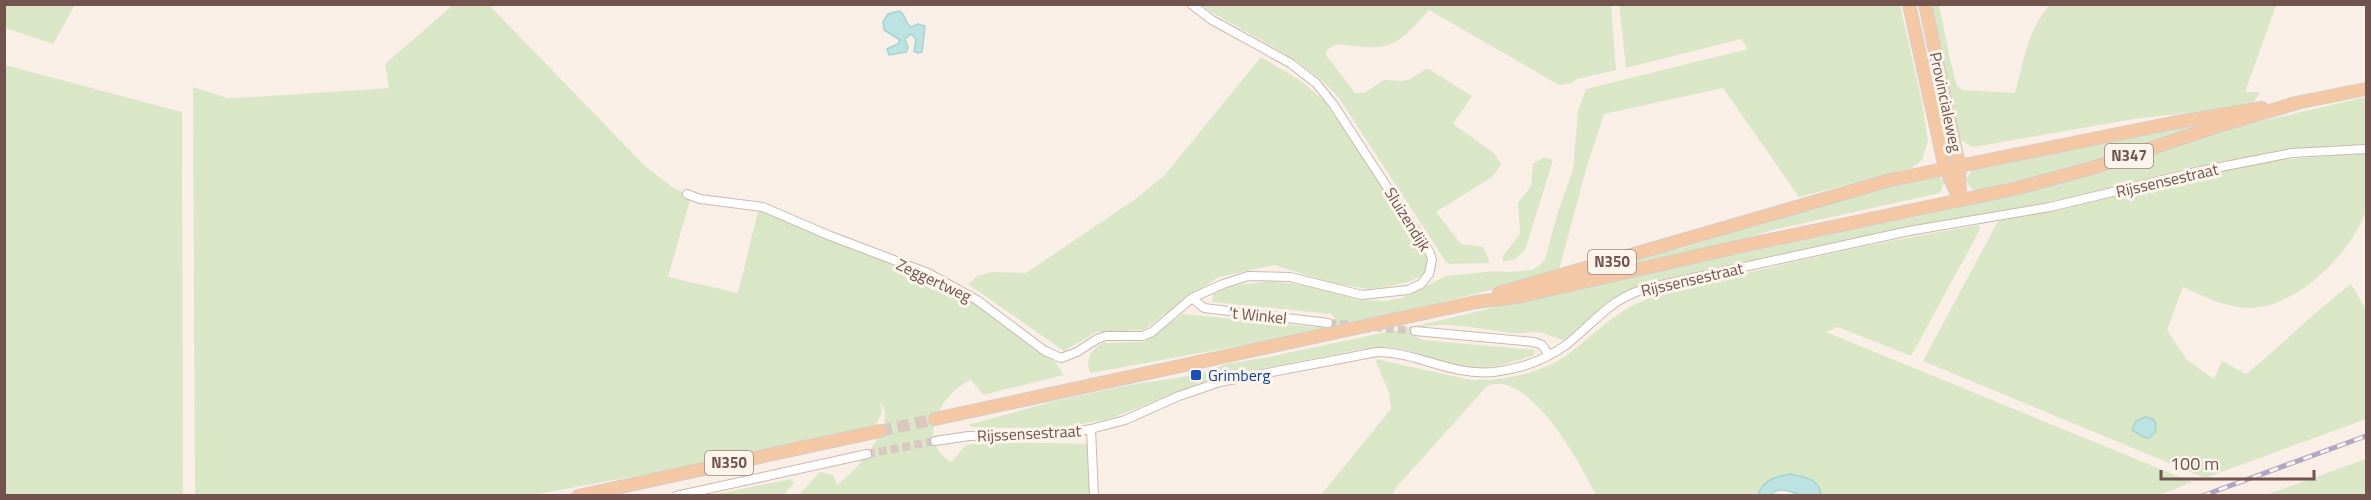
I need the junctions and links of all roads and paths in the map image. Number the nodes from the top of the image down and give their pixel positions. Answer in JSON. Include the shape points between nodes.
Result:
{"nodes":[{"id":1,"x":1191,"y":4,"type":"edge"},
{"id":2,"x":1910,"y":4,"type":"edge"},
{"id":3,"x":1925,"y":4,"type":"edge"},
{"id":4,"x":2367,"y":89,"type":"edge"},
{"id":5,"x":2297,"y":103,"type":"junction"},
{"id":6,"x":2367,"y":149,"type":"edge"},
{"id":7,"x":1959,"y":165,"type":"junction"},
{"id":8,"x":1945,"y":168,"type":"junction"},
{"id":9,"x":687,"y":194,"type":"dead end"},
{"id":10,"x":1960,"y":200,"type":"junction"},
{"id":11,"x":1192,"y":298,"type":"junction"},
{"id":12,"x":1476,"y":302,"type":"junction"},
{"id":13,"x":1328,"y":322,"type":"tunnel mouth"},
{"id":14,"x":1415,"y":331,"type":"tunnel mouth"},
{"id":15,"x":1549,"y":355,"type":"junction"},
{"id":16,"x":935,"y":419,"type":"tunnel mouth"},
{"id":17,"x":1091,"y":429,"type":"junction"},
{"id":18,"x":880,"y":431,"type":"tunnel mouth"},
{"id":19,"x":935,"y":441,"type":"tunnel mouth"},
{"id":20,"x":867,"y":454,"type":"tunnel mouth"},
{"id":21,"x":578,"y":495,"type":"edge"},
{"id":22,"x":676,"y":495,"type":"edge"},
{"id":23,"x":1094,"y":495,"type":"edge"}],
"edges":[{"from":1,"to":11,"type":"street","name":"Sluizendijk","via":[[1290,63],[1316,83],[1432,260],[1429,274],[1421,284],[1397,292],[1362,295],[1290,277],[1259,276],[1234,280]]},
{"from":2,"to":8,"type":"main road","name":"Provincialeweg"},
{"from":3,"to":7,"type":"main road","name":"Provincialeweg"},
{"from":4,"to":5,"type":"main road","name":"Rijssensestraat","number":"N347"},
{"from":5,"to":7,"type":"main road","name":"Rijssensestraat","number":"N347","via":[[2229,112]]},
{"from":5,"to":10,"type":"main road","name":"Rijssensestraat","number":"N347","via":[[2092,168]]},
{"from":6,"to":15,"type":"street","name":"Rijssensestraat","via":[[2292,153],[2050,207],[1909,231],[1657,286],[1621,299]]},
{"from":7,"to":8,"type":"main road","name":"Rijssensestraat","number":"N350"},
{"from":7,"to":10,"type":"main road","name":"Provincialeweg"},
{"from":8,"to":10,"type":"main road"},
{"from":8,"to":12,"type":"main road","name":"Rijssensestraat","number":"N350","via":[[1890,180]]},
{"from":9,"to":11,"type":"street","name":"Zeggertweg","via":[[763,207],[928,273],[962,290],[1058,357],[1106,336],[1143,336]]},
{"from":10,"to":12,"type":"main road","name":"Rijssensestraat","number":"N350","via":[[1517,297]]},
{"from":11,"to":13,"type":"street","name":"'t Winkel","via":[[1203,308]]},
{"from":12,"to":16,"type":"main road","name":"Rijssensestraat","number":"N350"},
{"from":14,"to":15,"type":"street","via":[[1534,342]]},
{"from":15,"to":17,"type":"street","name":"Rijssensestraat","via":[[1517,367],[1481,373],[1443,368],[1393,353],[1363,354],[1220,382],[1125,420]]},
{"from":17,"to":19,"type":"street","name":"Rijssensestraat"},
{"from":17,"to":23,"type":"street"},
{"from":18,"to":21,"type":"main road","number":"N350"},
{"from":20,"to":22,"type":"street"}]}
